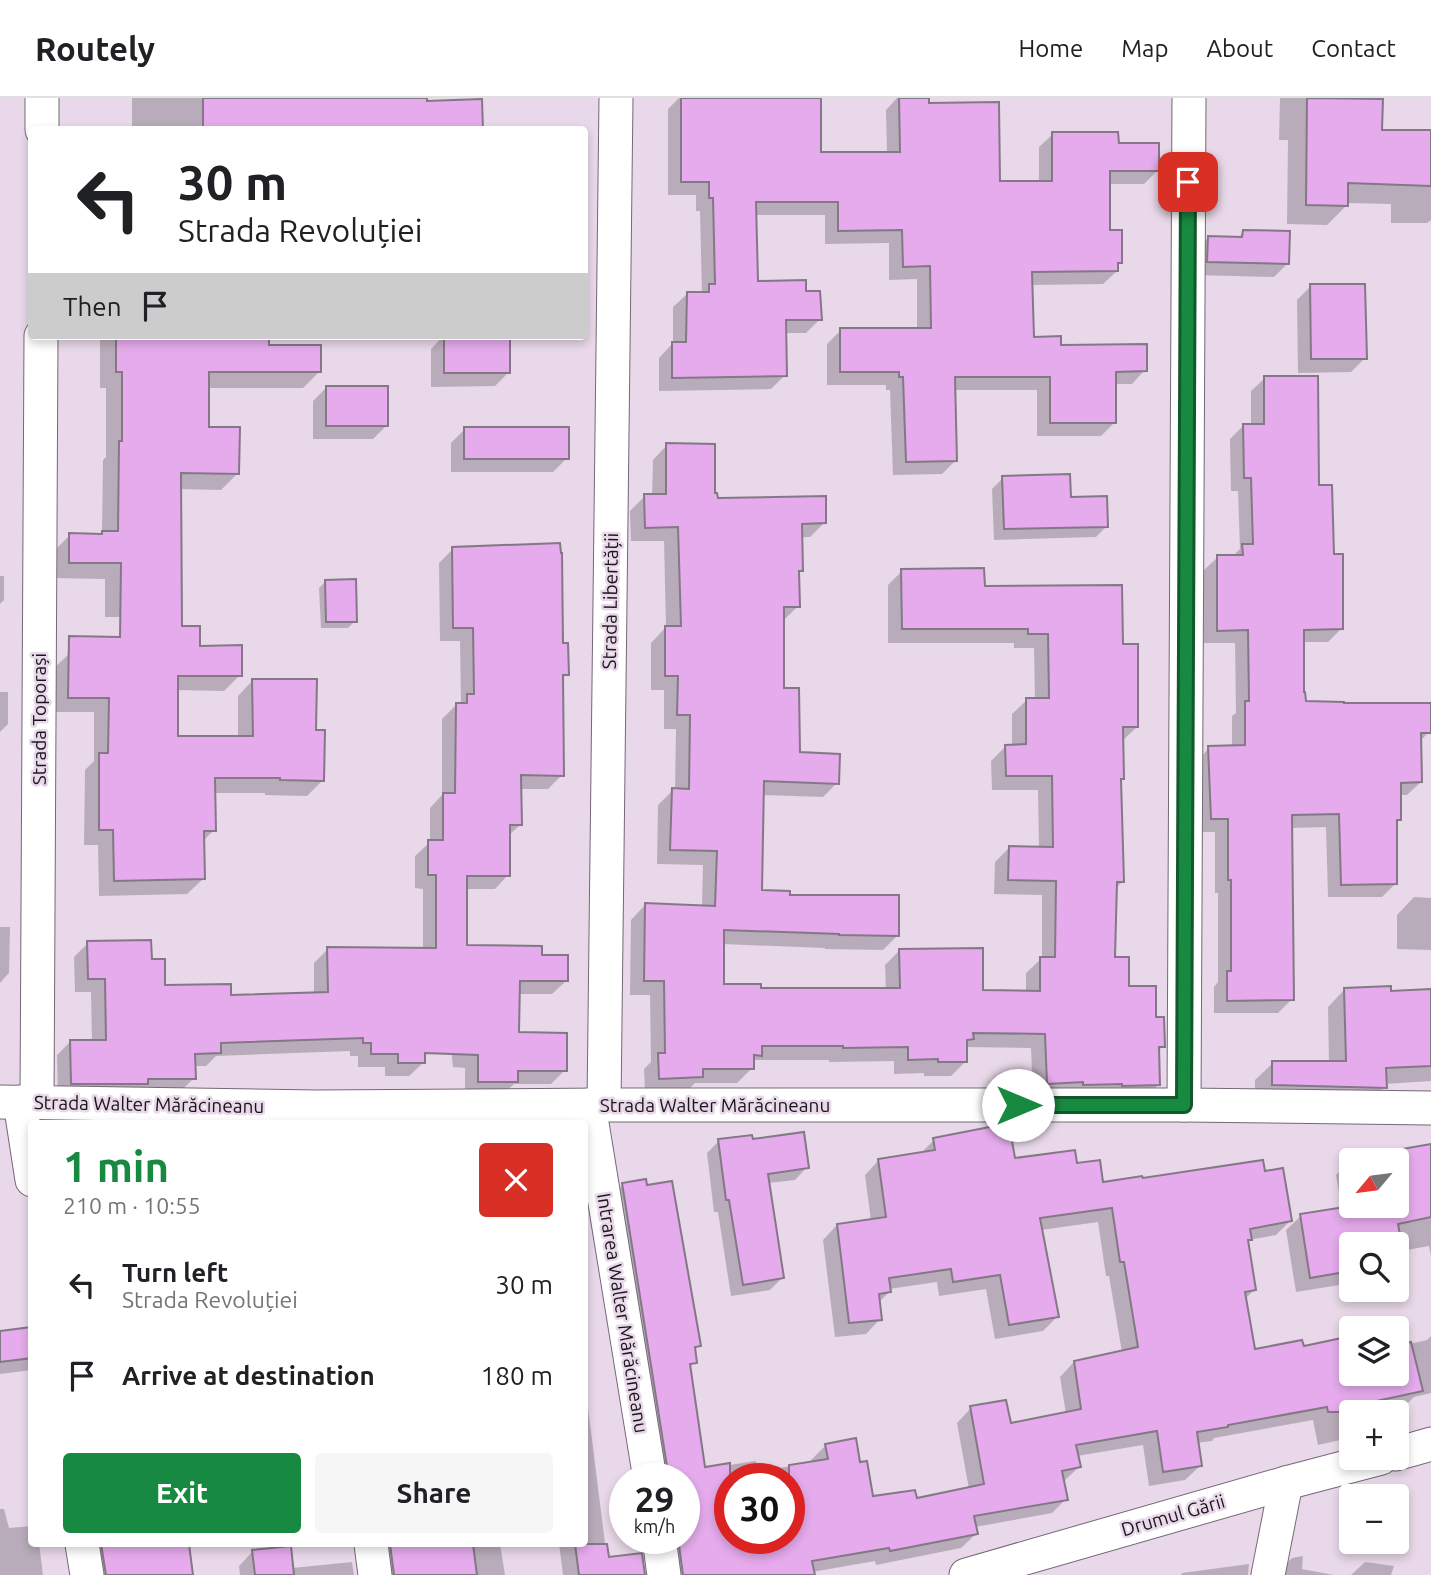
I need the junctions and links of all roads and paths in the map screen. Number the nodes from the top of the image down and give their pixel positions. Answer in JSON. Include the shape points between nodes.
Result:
{"nodes":[{"id":1,"x":42,"y":98,"type":"edge"},
{"id":2,"x":616,"y":98,"type":"edge"},
{"id":3,"x":1189,"y":98,"type":"edge"},
{"id":4,"x":42,"y":126,"type":"edge"},
{"id":5,"x":41,"y":340,"type":"edge"},
{"id":6,"x":19,"y":1102,"type":"edge"},
{"id":7,"x":597,"y":1105,"type":"junction"},
{"id":8,"x":1184,"y":1105,"type":"junction"},
{"id":9,"x":1431,"y":1108,"type":"edge"},
{"id":10,"x":317,"y":1115,"type":"edge"},
{"id":11,"x":28,"y":1156,"type":"edge"},
{"id":12,"x":1431,"y":1444,"type":"edge"},
{"id":13,"x":1409,"y":1450,"type":"edge"},
{"id":14,"x":648,"y":1463,"type":"edge"},
{"id":15,"x":1339,"y":1469,"type":"edge"},
{"id":16,"x":1286,"y":1483,"type":"junction"},
{"id":17,"x":82,"y":1547,"type":"edge"},
{"id":18,"x":371,"y":1547,"type":"edge"},
{"id":19,"x":661,"y":1554,"type":"edge"},
{"id":20,"x":1032,"y":1565,"type":"edge"},
{"id":21,"x":87,"y":1575,"type":"edge"},
{"id":22,"x":375,"y":1575,"type":"edge"},
{"id":23,"x":664,"y":1575,"type":"edge"},
{"id":24,"x":966,"y":1575,"type":"edge"},
{"id":25,"x":1268,"y":1575,"type":"edge"}],
"edges":[{"from":1,"to":4,"type":"street"},
{"from":2,"to":7,"type":"street","name":"Strada Libertății"},
{"from":3,"to":8,"type":"street"},
{"from":5,"to":6,"type":"street","name":"Strada Toporași"},
{"from":6,"to":10,"type":"street","name":"Strada Walter Mărăcineanu"},
{"from":6,"to":11,"type":"street","name":"Strada Toporași"},
{"from":7,"to":8,"type":"street","name":"Strada Walter Mărăcineanu"},
{"from":7,"to":10,"type":"street","name":"Strada Walter Mărăcineanu"},
{"from":7,"to":14,"type":"street","name":"Intrarea Walter Mărăcineanu"},
{"from":8,"to":9,"type":"street","name":"Strada Walter Mărăcineanu"},
{"from":12,"to":13,"type":"street"},
{"from":15,"to":16,"type":"street","name":"Drumul Gării"},
{"from":16,"to":20,"type":"street","name":"Drumul Gării"},
{"from":16,"to":25,"type":"street"},
{"from":17,"to":21,"type":"street"},
{"from":18,"to":22,"type":"street"},
{"from":19,"to":23,"type":"street"},
{"from":20,"to":24,"type":"street","name":"Drumul Gării"}]}
